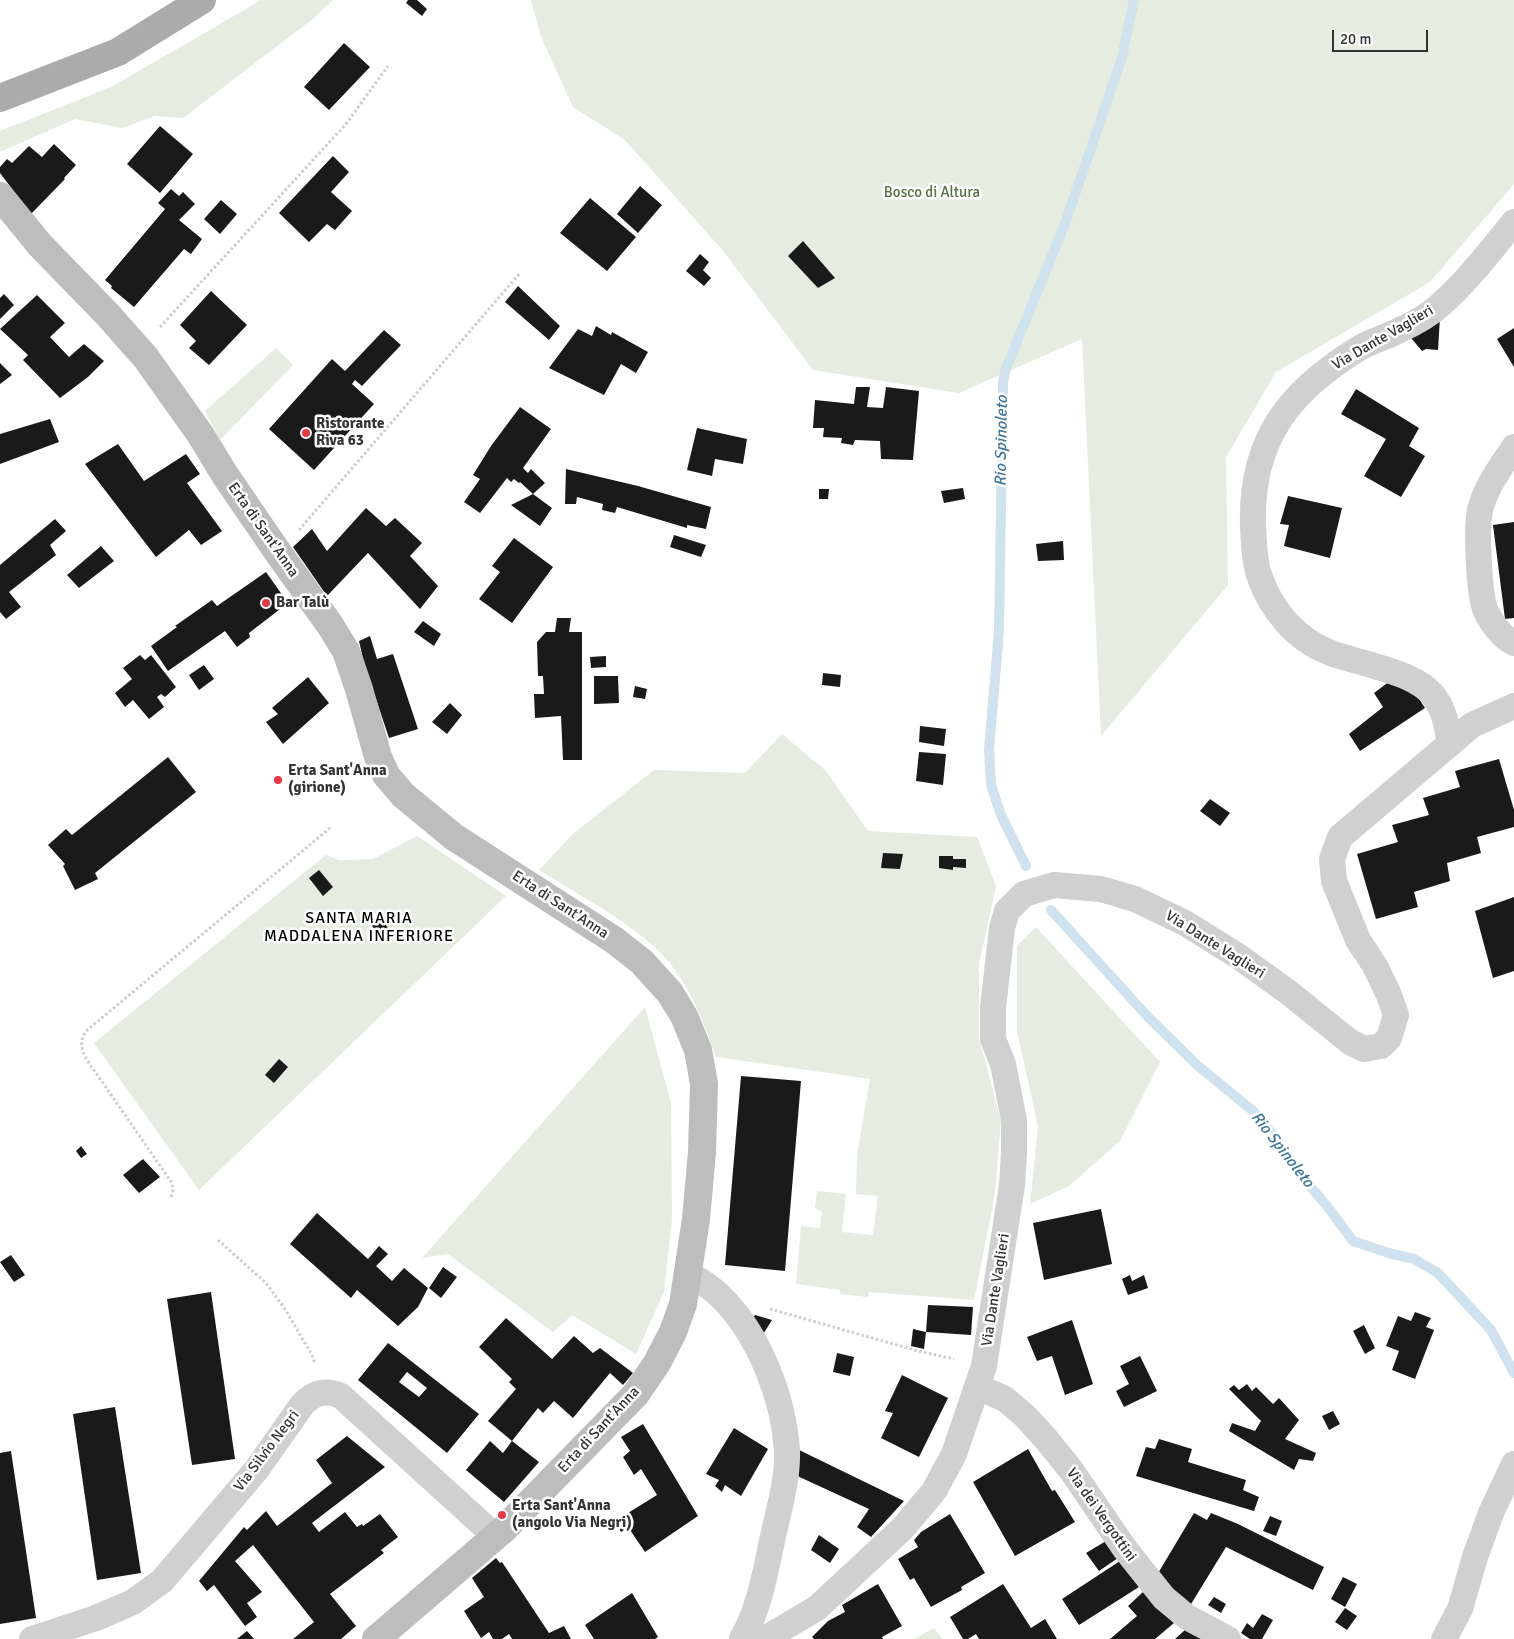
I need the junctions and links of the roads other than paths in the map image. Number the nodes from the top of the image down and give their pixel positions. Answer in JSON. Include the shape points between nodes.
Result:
{"nodes":[{"id":1,"x":202,"y":0,"type":"edge"},
{"id":2,"x":0,"y":98,"type":"edge"},
{"id":3,"x":0,"y":196,"type":"edge"},
{"id":4,"x":1514,"y":222,"type":"edge"},
{"id":5,"x":1514,"y":447,"type":"edge"},
{"id":6,"x":1514,"y":644,"type":"edge"},
{"id":7,"x":1514,"y":706,"type":"edge"},
{"id":8,"x":1450,"y":743,"type":"junction"},
{"id":9,"x":688,"y":1272,"type":"junction"},
{"id":10,"x":981,"y":1376,"type":"junction"},
{"id":11,"x":1514,"y":1464,"type":"edge"},
{"id":12,"x":496,"y":1536,"type":"junction"},
{"id":13,"x":32,"y":1639,"type":"edge"},
{"id":14,"x":376,"y":1639,"type":"edge"},
{"id":15,"x":742,"y":1639,"type":"edge"},
{"id":16,"x":765,"y":1639,"type":"edge"},
{"id":17,"x":1228,"y":1639,"type":"edge"},
{"id":18,"x":1444,"y":1639,"type":"edge"}],
"edges":[{"from":1,"to":2,"type":"main road","via":[[118,52]]},
{"from":3,"to":9,"type":"street","name":"Erta di Sant'Anna","via":[[40,245],[139,350],[311,598],[346,651],[386,775],[403,795],[454,837],[635,956],[670,993],[698,1050],[704,1084],[702,1152]]},
{"from":4,"to":8,"type":"street","name":"Via Dante Vaglieri","via":[[1438,307],[1400,330],[1361,347],[1300,392],[1285,410],[1263,451],[1252,506],[1254,550],[1259,574],[1283,620],[1303,637],[1330,652],[1395,672],[1420,684],[1440,707]]},
{"from":5,"to":6,"type":"street","via":[[1491,482],[1480,512],[1478,558],[1484,607],[1502,636]]},
{"from":7,"to":8,"type":"street","name":"Via Dante Vaglieri","via":[[1472,725]]},
{"from":8,"to":10,"type":"street","name":"Via Dante Vaglieri","via":[[1340,837],[1332,859],[1334,881],[1358,940],[1375,966],[1396,1015],[1388,1038],[1381,1046],[1364,1049],[1350,1042],[1238,956],[1185,923],[1135,899],[1101,889],[1054,885],[1024,894],[1007,911],[1002,928],[993,1008],[993,1039],[1003,1064],[1014,1120],[1014,1152],[1012,1185]]},
{"from":9,"to":12,"type":"street","name":"Erta di Sant'Anna","via":[[683,1304],[672,1332],[657,1363],[636,1394]]},
{"from":9,"to":15,"type":"street","via":[[721,1296],[750,1333],[766,1364],[782,1419],[787,1453],[784,1490],[763,1581]]},
{"from":10,"to":16,"type":"street","name":"Via Dante Vaglieri","via":[[954,1454],[934,1491],[903,1528],[817,1608]]},
{"from":10,"to":17,"type":"street","name":"Via dei Vergottini","via":[[1046,1439],[1129,1556],[1164,1598],[1187,1618]]},
{"from":11,"to":18,"type":"street","via":[[1491,1513],[1460,1610]]},
{"from":12,"to":13,"type":"street","name":"Via Silvio Negri","via":[[341,1396],[324,1392],[314,1394],[302,1405],[257,1469],[162,1581],[134,1602]]},
{"from":12,"to":14,"type":"street","name":"Erta di Sant'Anna"}]}
